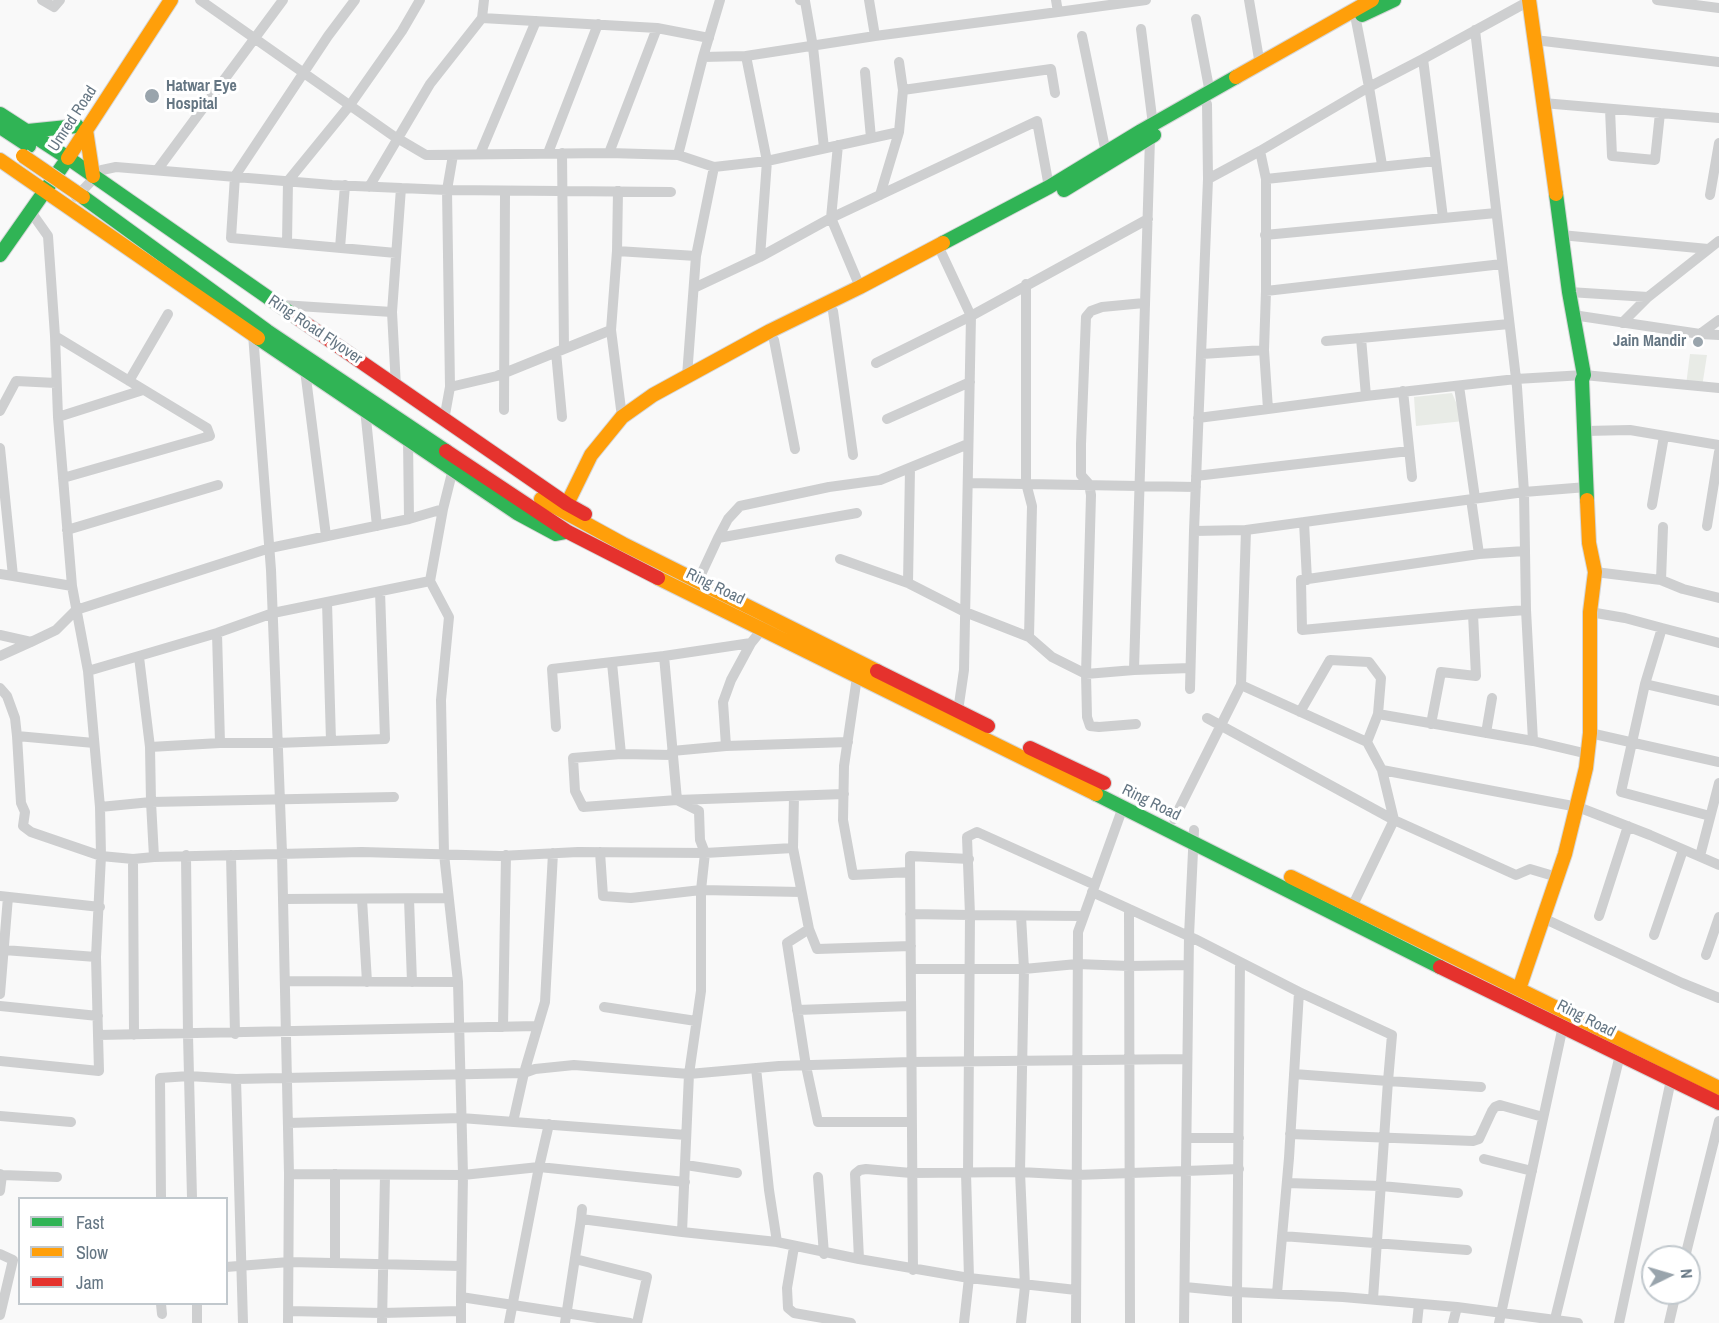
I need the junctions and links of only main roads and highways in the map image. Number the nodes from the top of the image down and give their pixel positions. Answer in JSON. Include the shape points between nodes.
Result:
{"nodes":[{"id":1,"x":161,"y":0,"type":"edge"},
{"id":2,"x":171,"y":0,"type":"edge"},
{"id":3,"x":1394,"y":0,"type":"edge"},
{"id":4,"x":1529,"y":0,"type":"edge"},
{"id":5,"x":1362,"y":8,"type":"edge"},
{"id":6,"x":118,"y":72,"type":"junction"},
{"id":7,"x":1231,"y":86,"type":"junction"},
{"id":8,"x":0,"y":114,"type":"edge"},
{"id":9,"x":0,"y":127,"type":"edge"},
{"id":10,"x":82,"y":128,"type":"junction"},
{"id":11,"x":28,"y":131,"type":"junction"},
{"id":12,"x":1152,"y":131,"type":"junction"},
{"id":13,"x":0,"y":141,"type":"edge"},
{"id":14,"x":26,"y":151,"type":"junction"},
{"id":15,"x":64,"y":155,"type":"junction"},
{"id":16,"x":0,"y":160,"type":"edge"},
{"id":17,"x":90,"y":184,"type":"junction"},
{"id":18,"x":41,"y":188,"type":"junction"},
{"id":19,"x":0,"y":234,"type":"edge"},
{"id":20,"x":0,"y":255,"type":"edge"},
{"id":21,"x":654,"y":400,"type":"junction"},
{"id":22,"x":567,"y":504,"type":"junction"},
{"id":23,"x":568,"y":532,"type":"junction"},
{"id":24,"x":623,"y":544,"type":"junction"},
{"id":25,"x":766,"y":623,"type":"junction"},
{"id":26,"x":1193,"y":836,"type":"junction"},
{"id":27,"x":1519,"y":989,"type":"junction"},
{"id":28,"x":1719,"y":1088,"type":"edge"},
{"id":29,"x":1719,"y":1103,"type":"edge"}],
"edges":[{"from":1,"to":6,"type":"main road"},
{"from":2,"to":6,"type":"main road","name":"Umred Road"},
{"from":3,"to":5,"type":"main road"},
{"from":4,"to":27,"type":"main road","via":[[1584,375],[1589,543],[1595,572],[1590,612],[1588,754],[1578,807]]},
{"from":5,"to":7,"type":"main road"},
{"from":5,"to":7,"type":"main road","via":[[1260,65]]},
{"from":6,"to":10,"type":"main road","name":"Umred Road"},
{"from":7,"to":12,"type":"main road"},
{"from":8,"to":11,"type":"main road"},
{"from":9,"to":14,"type":"main road","name":"Ring Road Flyover"},
{"from":10,"to":11,"type":"main road"},
{"from":10,"to":15,"type":"main road","name":"Umred Road"},
{"from":10,"to":17,"type":"main road"},
{"from":11,"to":15,"type":"main road"},
{"from":12,"to":21,"type":"main road","via":[[687,376]]},
{"from":12,"to":21,"type":"main road","via":[[1124,155],[1052,197]]},
{"from":13,"to":14,"type":"main road","name":"Ring Road Flyover"},
{"from":14,"to":17,"type":"main road","name":"Ring Road Flyover"},
{"from":15,"to":17,"type":"main road"},
{"from":15,"to":18,"type":"main road","name":"Umred Road"},
{"from":16,"to":18,"type":"main road"},
{"from":17,"to":22,"type":"main road","via":[[275,304]]},
{"from":17,"to":23,"type":"main road","name":"Ring Road Flyover","via":[[267,331]]},
{"from":17,"to":24,"type":"main road","name":"Ring Road Flyover","via":[[283,329],[560,511]]},
{"from":18,"to":19,"type":"main road"},
{"from":18,"to":20,"type":"main road","via":[[31,212]]},
{"from":18,"to":23,"type":"main road","via":[[517,513],[556,534]]},
{"from":21,"to":22,"type":"main road","via":[[625,421],[603,452],[585,468]]},
{"from":22,"to":24,"type":"main road","via":[[620,533]]},
{"from":23,"to":25,"type":"main road","name":"Ring Road","via":[[658,578]]},
{"from":24,"to":25,"type":"main road","name":"Ring Road","via":[[698,581]]},
{"from":25,"to":26,"type":"main road","name":"Ring Road","via":[[857,677],[1123,807]]},
{"from":25,"to":26,"type":"main road","name":"Ring Road","via":[[958,711],[1174,819]]},
{"from":26,"to":27,"type":"main road","name":"Ring Road","via":[[1352,907]]},
{"from":26,"to":29,"type":"main road","name":"Ring Road","via":[[1371,933]]},
{"from":27,"to":28,"type":"main road","name":"Ring Road"}]}
